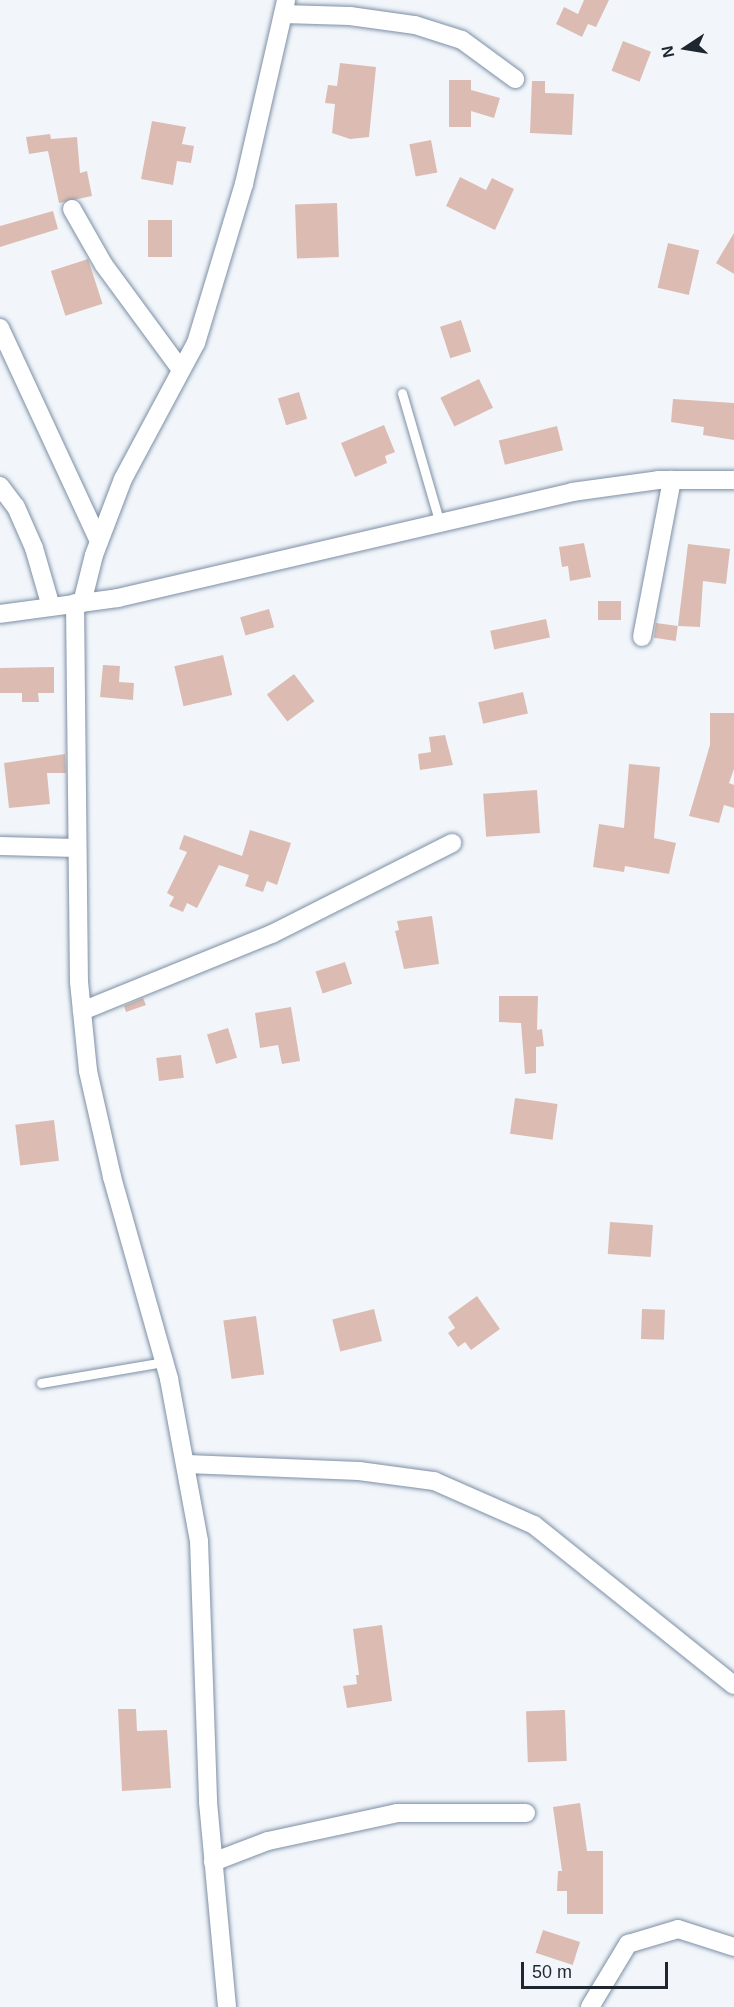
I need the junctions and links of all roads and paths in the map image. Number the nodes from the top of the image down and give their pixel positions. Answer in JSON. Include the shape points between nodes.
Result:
{"nodes":[{"id":1,"x":284,"y":7,"type":"edge"},
{"id":2,"x":515,"y":79,"type":"dead end"},
{"id":3,"x":72,"y":209,"type":"dead end"},
{"id":4,"x":0,"y":328,"type":"edge"},
{"id":5,"x":181,"y":370,"type":"junction"},
{"id":6,"x":402,"y":393,"type":"dead end"},
{"id":7,"x":672,"y":480,"type":"junction"},
{"id":8,"x":734,"y":480,"type":"edge"},
{"id":9,"x":0,"y":486,"type":"edge"},
{"id":10,"x":440,"y":520,"type":"junction"},
{"id":11,"x":99,"y":541,"type":"junction"},
{"id":12,"x":78,"y":603,"type":"junction"},
{"id":13,"x":51,"y":607,"type":"junction"},
{"id":14,"x":0,"y":614,"type":"edge"},
{"id":15,"x":642,"y":637,"type":"dead end"},
{"id":16,"x":452,"y":843,"type":"dead end"},
{"id":17,"x":0,"y":846,"type":"edge"},
{"id":18,"x":77,"y":848,"type":"junction"},
{"id":19,"x":82,"y":1011,"type":"junction"},
{"id":20,"x":164,"y":1362,"type":"junction"},
{"id":21,"x":41,"y":1383,"type":"dead end"},
{"id":22,"x":187,"y":1464,"type":"junction"},
{"id":23,"x":734,"y":1685,"type":"edge"},
{"id":24,"x":526,"y":1813,"type":"dead end"},
{"id":25,"x":213,"y":1862,"type":"junction"},
{"id":26,"x":734,"y":1947,"type":"edge"},
{"id":27,"x":227,"y":2007,"type":"edge"},
{"id":28,"x":590,"y":2007,"type":"edge"}],
"edges":[{"from":1,"to":2,"type":"street","via":[[415,25],[462,40]]},
{"from":1,"to":5,"type":"street","via":[[244,184],[196,343]]},
{"from":3,"to":5,"type":"street","via":[[104,265]]},
{"from":4,"to":11,"type":"street"},
{"from":5,"to":11,"type":"street","via":[[123,479]]},
{"from":6,"to":10,"type":"lane"},
{"from":7,"to":8,"type":"street"},
{"from":7,"to":10,"type":"street","via":[[572,492]]},
{"from":7,"to":15,"type":"street"},
{"from":9,"to":13,"type":"street","via":[[16,507]]},
{"from":10,"to":12,"type":"street","via":[[186,582]]},
{"from":11,"to":12,"type":"street"},
{"from":12,"to":13,"type":"street"},
{"from":12,"to":18,"type":"street"},
{"from":13,"to":14,"type":"street"},
{"from":16,"to":19,"type":"street","via":[[272,934]]},
{"from":17,"to":18,"type":"street"},
{"from":18,"to":19,"type":"street"},
{"from":19,"to":20,"type":"street","via":[[88,1071],[112,1177]]},
{"from":20,"to":21,"type":"lane"},
{"from":20,"to":22,"type":"street"},
{"from":22,"to":23,"type":"street","via":[[359,1471],[434,1481],[534,1525]]},
{"from":22,"to":25,"type":"street","via":[[199,1541]]},
{"from":24,"to":25,"type":"street","via":[[396,1813],[278,1839]]},
{"from":25,"to":27,"type":"street"},
{"from":26,"to":28,"type":"street","via":[[678,1929],[628,1944]]}]}
